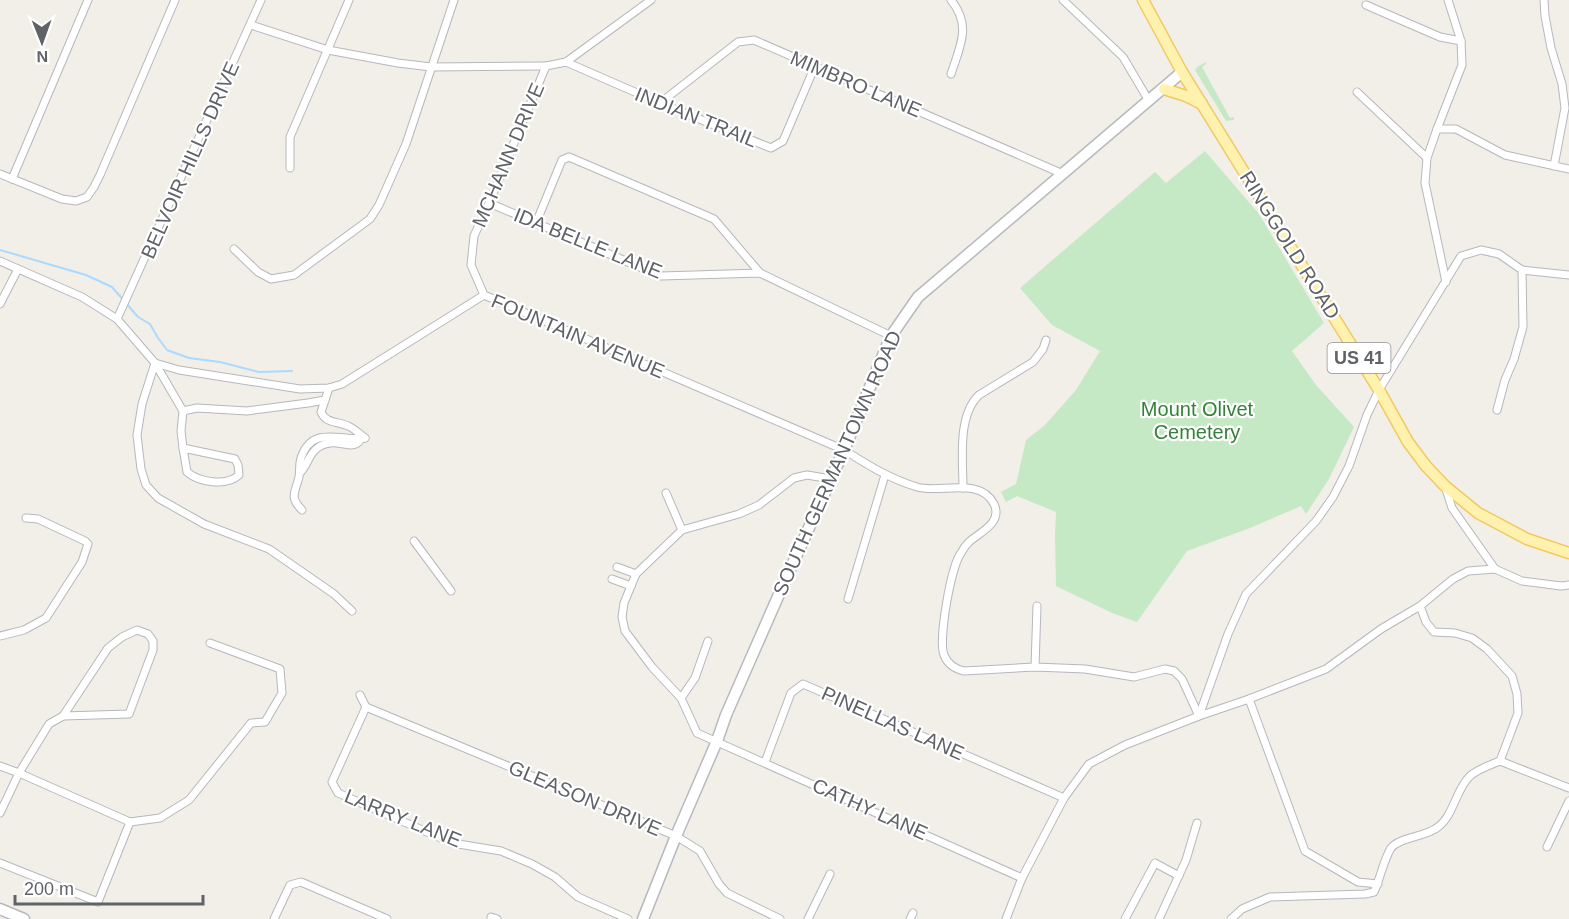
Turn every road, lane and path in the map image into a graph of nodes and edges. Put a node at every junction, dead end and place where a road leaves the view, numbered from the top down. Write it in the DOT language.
graph roads {
  1 [pos="88,0"];
  2 [pos="176,0"];
  3 [pos="261,0"];
  4 [pos="349,0"];
  5 [pos="453,0"];
  6 [pos="651,0"];
  7 [pos="951,0"];
  8 [pos="1063,0"];
  9 [pos="1143,0"];
  10 [pos="1448,0"];
  11 [pos="1544,0"];
  12 [pos="1366,4"];
  13 [pos="251,25"];
  14 [pos="1461,41"];
  15 [pos="328,50"];
  16 [pos="566,62"];
  17 [pos="431,66"];
  18 [pos="546,66"];
  19 [pos="815,66"];
  20 [pos="1182,72"];
  21 [pos="951,74"];
  22 [pos="1164,89"];
  23 [pos="1357,92"];
  24 [pos="1149,101"];
  25 [pos="660,103"];
  26 [pos="1203,105"];
  27 [pos="1437,129"];
  28 [pos="1427,158"];
  29 [pos="1554,166"];
  30 [pos="290,168"];
  31 [pos="1569,169"];
  32 [pos="0,174"];
  33 [pos="1063,174"];
  34 [pos="12,179"];
  35 [pos="489,203"];
  36 [pos="536,223"];
  37 [pos="234,249"];
  38 [pos="0,261"];
  39 [pos="18,269"];
  40 [pos="1522,270"];
  41 [pos="760,273"];
  42 [pos="1569,275"];
  43 [pos="1446,282"];
  44 [pos="484,295"];
  45 [pos="0,304"];
  46 [pos="117,319"];
  47 [pos="891,336"];
  48 [pos="1046,340"];
  49 [pos="155,363"];
  50 [pos="329,388"];
  51 [pos="1379,390"];
  52 [pos="325,400"];
  53 [pos="1497,410"];
  54 [pos="183,411"];
  55 [pos="183,448"];
  56 [pos="844,450"];
  57 [pos="885,476"];
  58 [pos="831,479"];
  59 [pos="1445,486"];
  60 [pos="963,488"];
  61 [pos="666,493"];
  62 [pos="302,510"];
  63 [pos="26,518"];
  64 [pos="682,530"];
  65 [pos="414,541"];
  66 [pos="1569,553"];
  67 [pos="617,567"];
  68 [pos="1496,569"];
  69 [pos="636,574"];
  70 [pos="612,579"];
  71 [pos="1569,585"];
  72 [pos="631,586"];
  73 [pos="451,591"];
  74 [pos="848,598"];
  75 [pos="1037,606"];
  76 [pos="1420,606"];
  77 [pos="352,610"];
  78 [pos="0,636"];
  79 [pos="708,641"];
  80 [pos="210,643"];
  81 [pos="1035,667"];
  82 [pos="360,695"];
  83 [pos="681,698"];
  84 [pos="1249,699"];
  85 [pos="366,708"];
  86 [pos="63,716"];
  87 [pos="1199,716"];
  88 [pos="717,741"];
  89 [pos="1500,761"];
  90 [pos="765,762"];
  91 [pos="0,766"];
  92 [pos="19,773"];
  93 [pos="1569,788"];
  94 [pos="1064,798"];
  95 [pos="1569,801"];
  96 [pos="0,813"];
  97 [pos="130,822"];
  98 [pos="1197,823"];
  99 [pos="676,836"];
  100 [pos="1547,846"];
  101 [pos="0,863"];
  102 [pos="830,874"];
  103 [pos="1179,876"];
  104 [pos="1022,878"];
  105 [pos="1377,884"];
  106 [pos="0,909"];
  107 [pos="619,917"];
  108 [pos="770,917"];
  109 [pos="24,919"];
  110 [pos="274,919"];
  111 [pos="387,919"];
  112 [pos="628,919"];
  113 [pos="643,919"];
  114 [pos="780,919"];
  115 [pos="808,919"];
  116 [pos="1006,919"];
  117 [pos="1125,919"];
  118 [pos="1159,919"];
  119 [pos="1230,919"];
  1 -- 34 [label="street"];
  2 -- 34 [label="street"];
  3 -- 13 [label="street, BELVOIR HILLS DRIVE"];
  4 -- 15 [label="street"];
  5 -- 17 [label="street"];
  6 -- 16 [label="street, MCHANN DRIVE"];
  7 -- 21 [label="street"];
  8 -- 24 [label="street"];
  9 -- 20 [label="main road, RINGGOLD ROAD / US 41"];
  10 -- 14 [label="street"];
  11 -- 29 [label="street"];
  12 -- 14 [label="street"];
  13 -- 15 [label="street"];
  13 -- 46 [label="street, BELVOIR HILLS DRIVE"];
  14 -- 27 [label="street"];
  15 -- 17 [label="street"];
  15 -- 30 [label="street"];
  16 -- 18 [label="street, MCHANN DRIVE"];
  16 -- 25 [label="street, INDIAN TRAIL"];
  17 -- 18 [label="street"];
  17 -- 37 [label="street"];
  18 -- 35 [label="street, MCHANN DRIVE"];
  19 -- 25 [label="street, MIMBRO LANE"];
  19 -- 25 [label="street, INDIAN TRAIL"];
  19 -- 33 [label="street, MIMBRO LANE"];
  20 -- 22 [label="main road, SOUTH GERMANTOWN ROAD"];
  20 -- 26 [label="main road, RINGGOLD ROAD / US 41"];
  22 -- 24 [label="main road, SOUTH GERMANTOWN ROAD"];
  22 -- 26 [label="main road"];
  23 -- 28 [label="street"];
  24 -- 33 [label="main road, SOUTH GERMANTOWN ROAD"];
  26 -- 51 [label="main road, RINGGOLD ROAD / US 41"];
  27 -- 28 [label="street"];
  27 -- 29 [label="street"];
  28 -- 43 [label="street"];
  29 -- 31 [label="street"];
  32 -- 34 [label="street"];
  33 -- 47 [label="main road, SOUTH GERMANTOWN ROAD"];
  35 -- 36 [label="street, IDA BELLE LANE"];
  35 -- 44 [label="street, MCHANN DRIVE"];
  36 -- 41 [label="street, IDA BELLE LANE"];
  36 -- 41 [label="street"];
  38 -- 39 [label="street"];
  39 -- 45 [label="street"];
  39 -- 46 [label="street"];
  40 -- 42 [label="street"];
  40 -- 43 [label="street"];
  40 -- 53 [label="street"];
  41 -- 47 [label="street, IDA BELLE LANE"];
  43 -- 51 [label="street"];
  44 -- 50 [label="street, FOUNTAIN AVENUE"];
  44 -- 56 [label="street, FOUNTAIN AVENUE"];
  46 -- 49 [label="street"];
  47 -- 56 [label="main road, SOUTH GERMANTOWN ROAD"];
  48 -- 60 [label="street"];
  49 -- 50 [label="street, FOUNTAIN AVENUE"];
  49 -- 54 [label="street"];
  49 -- 77 [label="street"];
  50 -- 52 [label="street"];
  51 -- 59 [label="main road, RINGGOLD ROAD / US 41"];
  51 -- 87 [label="street"];
  52 -- 54 [label="street"];
  52 -- 62 [label="street"];
  54 -- 55 [label="street"];
  55 -- 55 [label="street"];
  56 -- 57 [label="street, FOUNTAIN AVENUE"];
  56 -- 58 [label="main road, SOUTH GERMANTOWN ROAD"];
  57 -- 60 [label="street, FOUNTAIN AVENUE"];
  57 -- 74 [label="street"];
  58 -- 64 [label="street"];
  58 -- 88 [label="main road, SOUTH GERMANTOWN ROAD"];
  59 -- 66 [label="main road, RINGGOLD ROAD / US 41"];
  59 -- 68 [label="street"];
  60 -- 81 [label="street"];
  61 -- 64 [label="street"];
  63 -- 78 [label="street"];
  64 -- 69 [label="street"];
  65 -- 73 [label="street"];
  67 -- 69 [label="street"];
  68 -- 71 [label="street"];
  68 -- 76 [label="street"];
  69 -- 72 [label="street, CATHY LANE"];
  70 -- 72 [label="street"];
  72 -- 83 [label="street, CATHY LANE"];
  75 -- 81 [label="street"];
  76 -- 84 [label="street"];
  76 -- 89 [label="street"];
  79 -- 83 [label="street"];
  80 -- 97 [label="street"];
  81 -- 87 [label="street"];
  82 -- 85 [label="street"];
  83 -- 88 [label="street, CATHY LANE"];
  84 -- 87 [label="street"];
  84 -- 105 [label="street"];
  85 -- 99 [label="street, GLEASON DRIVE"];
  85 -- 107 [label="street, LARRY LANE"];
  86 -- 86 [label="street"];
  86 -- 92 [label="street"];
  87 -- 94 [label="street"];
  88 -- 90 [label="street, CATHY LANE"];
  88 -- 99 [label="main road, SOUTH GERMANTOWN ROAD"];
  89 -- 93 [label="street"];
  89 -- 105 [label="street"];
  90 -- 94 [label="street, PINELLAS LANE"];
  90 -- 104 [label="street, CATHY LANE"];
  91 -- 92 [label="street"];
  92 -- 96 [label="street"];
  92 -- 97 [label="street"];
  94 -- 104 [label="street"];
  95 -- 100 [label="street"];
  97 -- 101 [label="street"];
  98 -- 103 [label="street"];
  99 -- 108 [label="street, GLEASON DRIVE"];
  99 -- 113 [label="main road, SOUTH GERMANTOWN ROAD"];
  102 -- 115 [label="street"];
  103 -- 117 [label="street"];
  103 -- 118 [label="street"];
  104 -- 116 [label="street"];
  105 -- 119 [label="street"];
  106 -- 109 [label="main road"];
  107 -- 112 [label="street, LARRY LANE"];
  108 -- 114 [label="street, GLEASON DRIVE"];
  110 -- 111 [label="street"];
}
